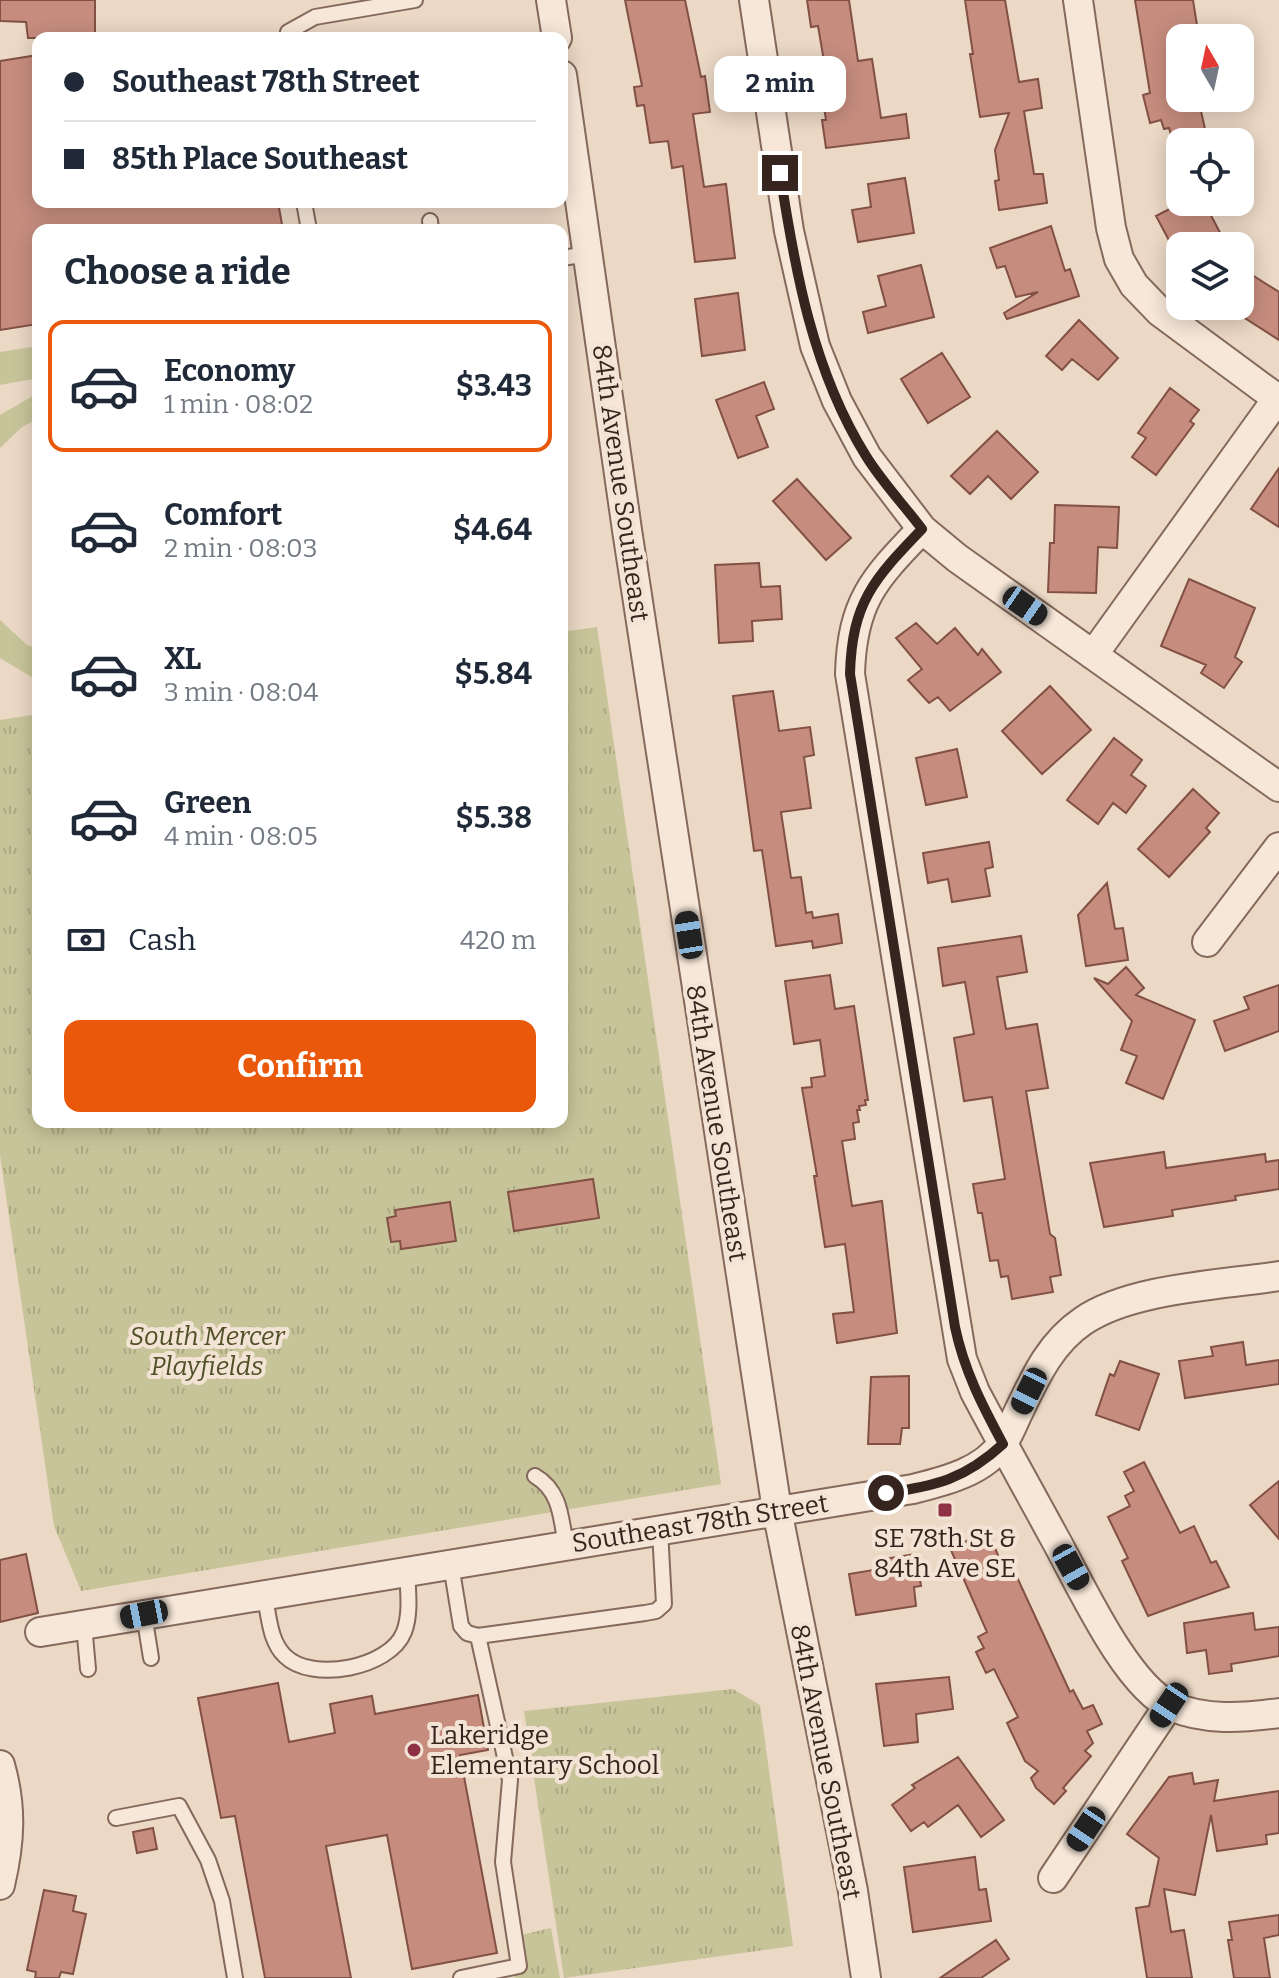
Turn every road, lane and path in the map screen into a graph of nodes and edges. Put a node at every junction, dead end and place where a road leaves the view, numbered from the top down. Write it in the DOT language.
graph roads {
  1 [pos="415,0"];
  2 [pos="551,0"];
  3 [pos="754,0"];
  4 [pos="1078,0"];
  5 [pos="288,32"];
  6 [pos="556,32"];
  7 [pos="568,159"];
  8 [pos="575,256"];
  9 [pos="1278,400"];
  10 [pos="922,529"];
  11 [pos="1093,655"];
  12 [pos="1279,787"];
  13 [pos="1279,847"];
  14 [pos="1207,942"];
  15 [pos="1279,1276"];
  16 [pos="1003,1444"];
  17 [pos="535,1476"];
  18 [pos="777,1510"];
  19 [pos="660,1530"];
  20 [pos="566,1546"];
  21 [pos="451,1565"];
  22 [pos="407,1572"];
  23 [pos="264,1593"];
  24 [pos="144,1614"];
  25 [pos="84,1625"];
  26 [pos="40,1632"];
  27 [pos="478,1636"];
  28 [pos="151,1658"];
  29 [pos="88,1669"];
  30 [pos="1169,1705"];
  31 [pos="1279,1713"];
  32 [pos="0,1765"];
  33 [pos="116,1818"];
  34 [pos="1053,1878"];
  35 [pos="0,1885"];
  36 [pos="235,1978"];
  37 [pos="461,1978"];
  38 [pos="866,1978"];
  1 -- 5 [label="lane"];
  2 -- 6 [label="street"];
  3 -- 10 [label="street"];
  4 -- 9 [label="street"];
  7 -- 8 [label="street, 84th Avenue Southeast"];
  8 -- 18 [label="street, 84th Avenue Southeast"];
  9 -- 11 [label="street"];
  10 -- 11 [label="street"];
  10 -- 16 [label="street"];
  11 -- 12 [label="street"];
  13 -- 14 [label="street"];
  15 -- 16 [label="street, Southeast 78th Street"];
  16 -- 18 [label="street, Southeast 78th Street"];
  16 -- 30 [label="street"];
  17 -- 20 [label="lane"];
  18 -- 19 [label="street, Southeast 78th Street"];
  18 -- 38 [label="street, 84th Avenue Southeast"];
  19 -- 20 [label="street, Southeast 78th Street"];
  19 -- 27 [label="lane"];
  20 -- 21 [label="street, Southeast 78th Street"];
  21 -- 22 [label="street, Southeast 78th Street"];
  21 -- 27 [label="lane"];
  22 -- 23 [label="street, Southeast 78th Street"];
  22 -- 23 [label="lane"];
  23 -- 24 [label="street, Southeast 78th Street"];
  24 -- 25 [label="street, Southeast 78th Street"];
  24 -- 28 [label="lane"];
  25 -- 26 [label="street, Southeast 78th Street"];
  25 -- 29 [label="lane"];
  27 -- 37 [label="lane"];
  30 -- 31 [label="street"];
  30 -- 34 [label="street"];
  32 -- 35 [label="street"];
  33 -- 36 [label="lane"];
}
